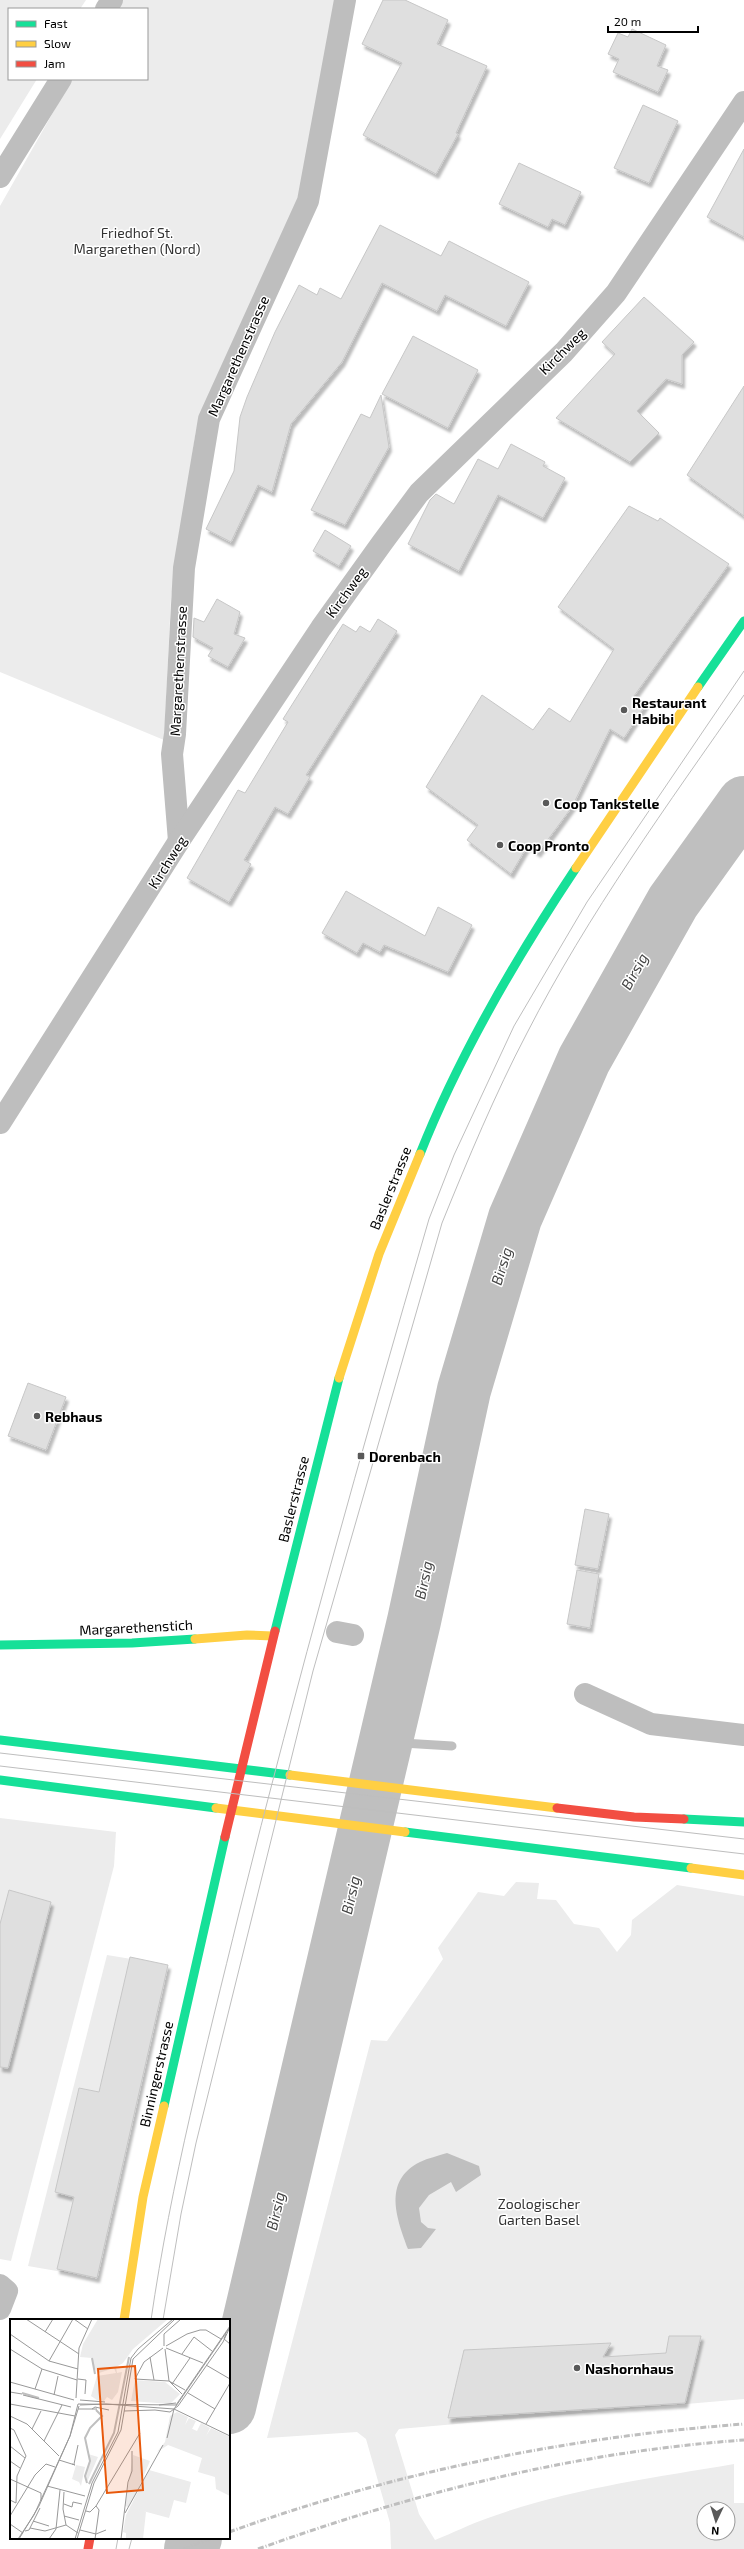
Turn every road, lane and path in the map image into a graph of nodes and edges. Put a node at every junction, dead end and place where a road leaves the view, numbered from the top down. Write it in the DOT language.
graph roads {
  1 [pos="345,0"];
  2 [pos="60,80"];
  3 [pos="744,102"];
  4 [pos="0,177"];
  5 [pos="744,621"];
  6 [pos="179,841"];
  7 [pos="0,1123"];
  8 [pos="273,1636"];
  9 [pos="0,1645"];
  10 [pos="585,1694"];
  11 [pos="744,1735"];
  12 [pos="0,1740"];
  13 [pos="0,1780"];
  14 [pos="744,1822"];
  15 [pos="225,1836"];
  16 [pos="744,1875"];
  17 [pos="124,2319"];
  18 [pos="90,2539"];
  19 [pos="88,2549"];
  1 -- 6 [label="street, Margarethenstrasse"];
  2 -- 4 [label="street"];
  3 -- 6 [label="street, Kirchweg"];
  5 -- 8 [label="main road, Baslerstrasse"];
  6 -- 7 [label="street, Kirchweg"];
  8 -- 9 [label="main road, Margarethenstich"];
  8 -- 15 [label="main road, Baslerstrasse"];
  10 -- 11 [label="street"];
  12 -- 14 [label="main road"];
  13 -- 16 [label="main road"];
  15 -- 17 [label="main road, Binningerstrasse"];
  18 -- 19 [label="main road"];
}
